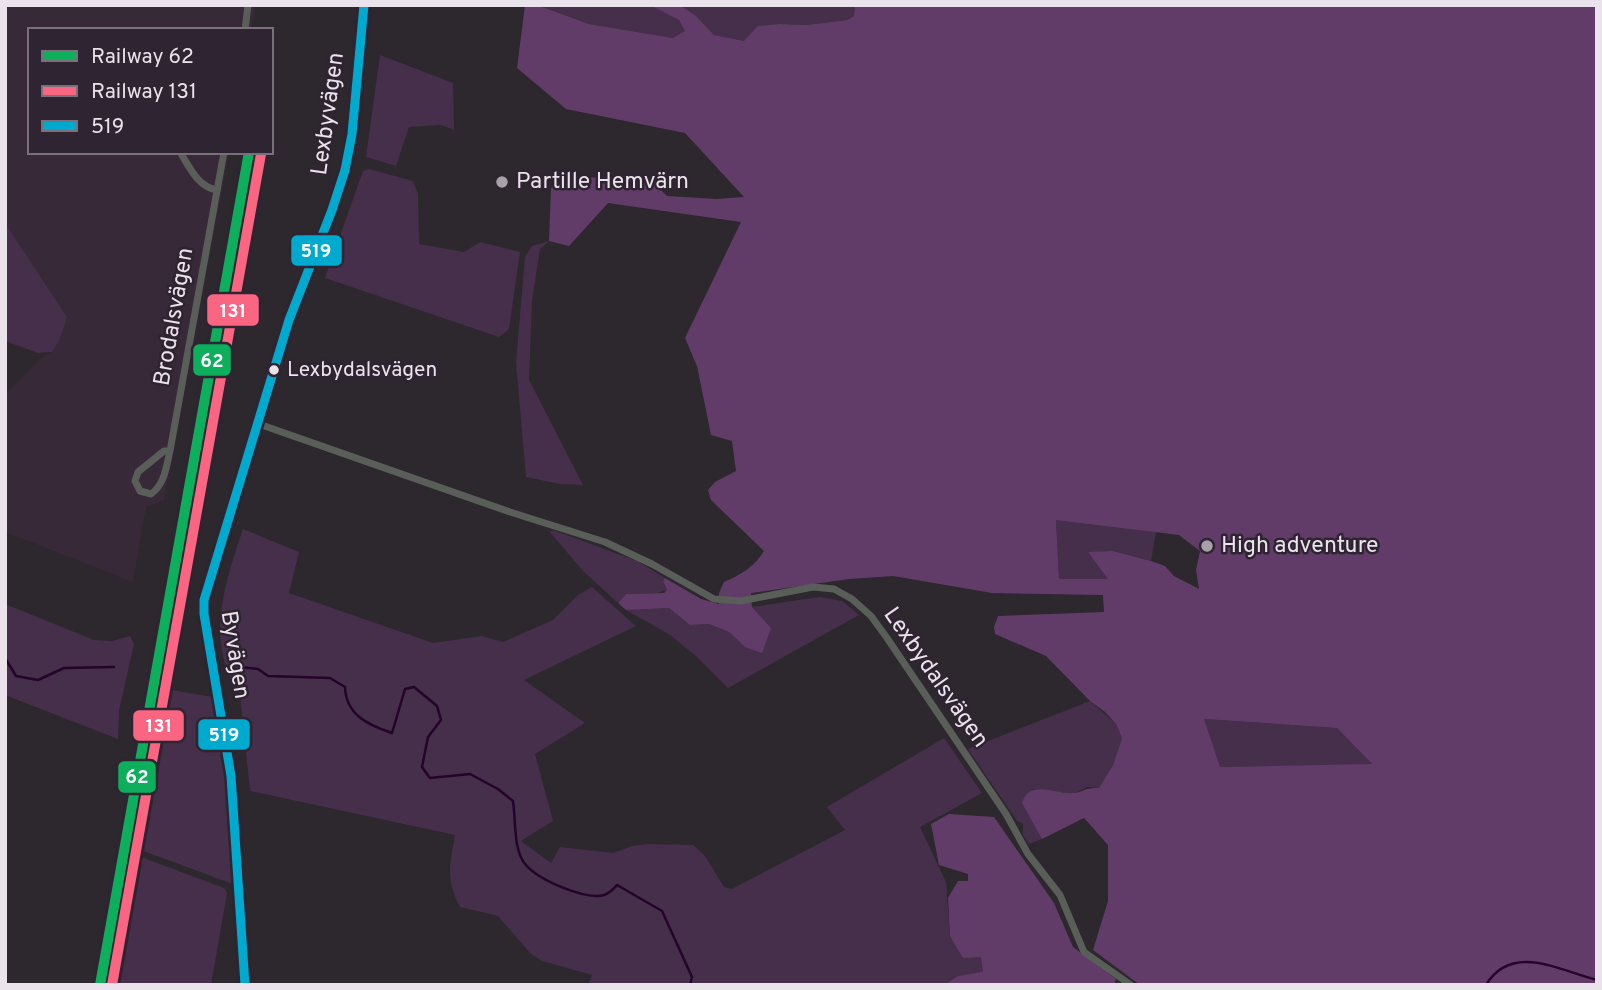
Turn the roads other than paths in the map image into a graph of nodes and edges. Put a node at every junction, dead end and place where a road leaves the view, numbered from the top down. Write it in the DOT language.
graph roads {
  1 [pos="248,5"];
  2 [pos="364,5"];
  3 [pos="245,28"];
  4 [pos="181,154"];
  5 [pos="224,154"];
  6 [pos="217,190"];
  7 [pos="256,424"];
  8 [pos="170,451"];
  9 [pos="245,985"];
  10 [pos="1131,985"];
  1 -- 3 [label="street"];
  2 -- 7 [label="street, Lexbyvägen"];
  4 -- 6 [label="street"];
  5 -- 6 [label="street, Brodalsvägen"];
  6 -- 8 [label="street, Brodalsvägen"];
  7 -- 9 [label="street, Byvägen"];
  7 -- 10 [label="street, Lexbydalsvägen"];
  8 -- 8 [label="street, Brodalsvägen"];
}
